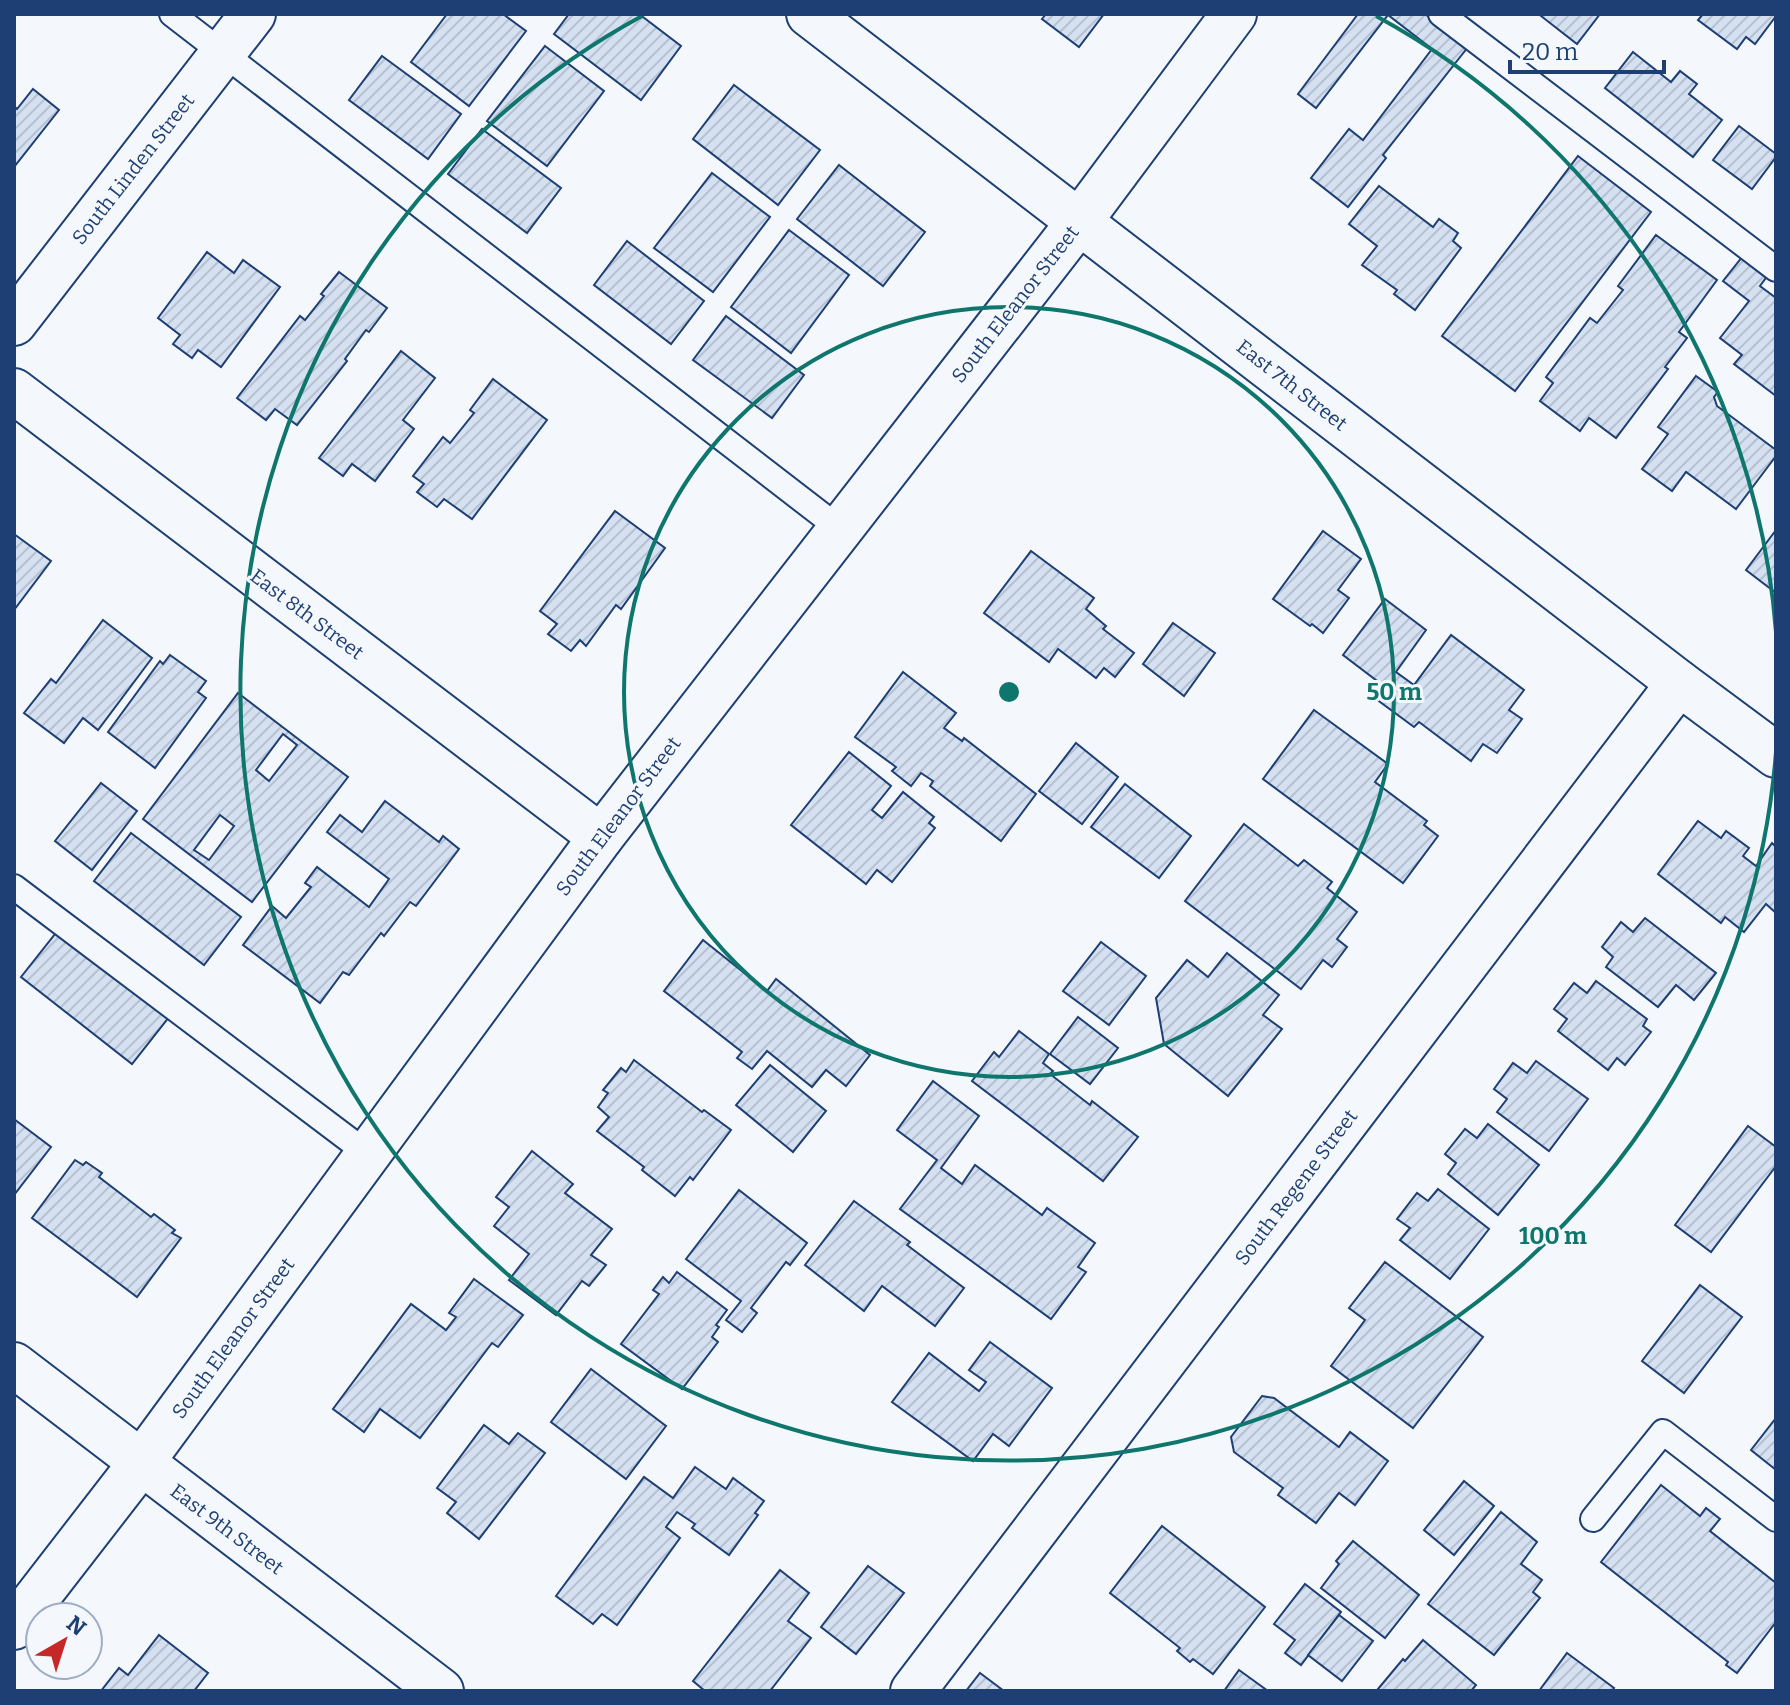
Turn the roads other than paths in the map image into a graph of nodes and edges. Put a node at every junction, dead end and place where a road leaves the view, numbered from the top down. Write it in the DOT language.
graph roads {
  1 [pos="172,14"];
  2 [pos="253,14"];
  3 [pos="809,14"];
  4 [pos="1234,14"];
  5 [pos="1441,14"];
  6 [pos="223,53"];
  7 [pos="1079,222"];
  8 [pos="1776,269"];
  9 [pos="14,323"];
  10 [pos="14,391"];
  11 [pos="840,529"];
  12 [pos="1679,683"];
  13 [pos="1776,755"];
  14 [pos="601,837"];
  15 [pos="14,887"];
  16 [pos="368,1154"];
  17 [pos="14,1365"];
  18 [pos="141,1463"];
  19 [pos="1593,1519"];
  20 [pos="1776,1519"];
  21 [pos="14,1627"];
  22 [pos="441,1691"];
  23 [pos="913,1691"];
  1 -- 6 [label="lane"];
  2 -- 6 [label="street, South Linden Street"];
  3 -- 7 [label="street, East 7th Street"];
  4 -- 7 [label="street, South Eleanor Street"];
  5 -- 8 [label="lane"];
  6 -- 9 [label="street, South Linden Street"];
  6 -- 11 [label="lane"];
  7 -- 11 [label="street, South Eleanor Street"];
  7 -- 12 [label="street, East 7th Street"];
  10 -- 14 [label="street, East 8th Street"];
  11 -- 14 [label="street, South Eleanor Street"];
  12 -- 13 [label="street, East 7th Street"];
  12 -- 23 [label="street, South Regene Street"];
  14 -- 16 [label="street, South Eleanor Street"];
  15 -- 16 [label="lane"];
  16 -- 18 [label="street, South Eleanor Street"];
  17 -- 18 [label="street, East 9th Street"];
  18 -- 21 [label="street, South Eleanor Street"];
  18 -- 22 [label="street, East 9th Street"];
  19 -- 20 [label="lane"];
}
